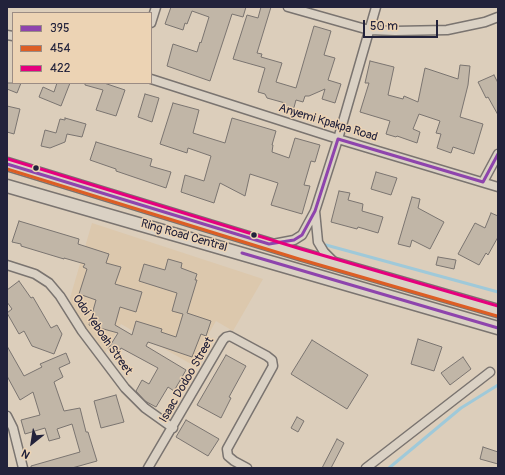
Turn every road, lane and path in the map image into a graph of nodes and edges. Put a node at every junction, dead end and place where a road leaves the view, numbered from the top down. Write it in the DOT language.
graph roads {
  1 [pos="156,7"];
  2 [pos="288,7"];
  3 [pos="376,7"];
  4 [pos="498,17"];
  5 [pos="152,20"];
  6 [pos="369,30"];
  7 [pos="152,79"];
  8 [pos="338,139"];
  9 [pos="498,154"];
  10 [pos="7,164"];
  11 [pos="483,182"];
  12 [pos="7,186"];
  13 [pos="498,187"];
  14 [pos="315,211"];
  15 [pos="269,244"];
  16 [pos="336,264"];
  17 [pos="7,265"];
  18 [pos="498,311"];
  19 [pos="498,328"];
  20 [pos="490,372"];
  21 [pos="7,416"];
  22 [pos="173,428"];
  23 [pos="23,468"];
  24 [pos="148,468"];
  25 [pos="247,468"];
  26 [pos="366,468"];
  1 -- 5 [label="street"];
  2 -- 6 [label="street"];
  3 -- 6 [label="street"];
  4 -- 6 [label="street"];
  6 -- 8 [label="street"];
  7 -- 8 [label="street, Anyemi Kpakpa Road"];
  8 -- 11 [label="street, Anyemi Kpakpa Road"];
  8 -- 14 [label="street"];
  9 -- 11 [label="street"];
  10 -- 15 [label="main road, Ring Road Central"];
  11 -- 13 [label="street, Anyemi Kpakpa Road"];
  12 -- 19 [label="main road, Ring Road Central"];
  14 -- 15 [label="street"];
  14 -- 16 [label="street"];
  15 -- 16 [label="main road, Ring Road Central"];
  16 -- 18 [label="main road, Ring Road Central"];
  17 -- 22 [label="street, Odoi Yeboah Street"];
  20 -- 26 [label="street"];
  21 -- 23 [label="street"];
  22 -- 24 [label="street, Isaac Dodoo Street"];
  22 -- 25 [label="street, Isaac Dodoo Street"];
}
